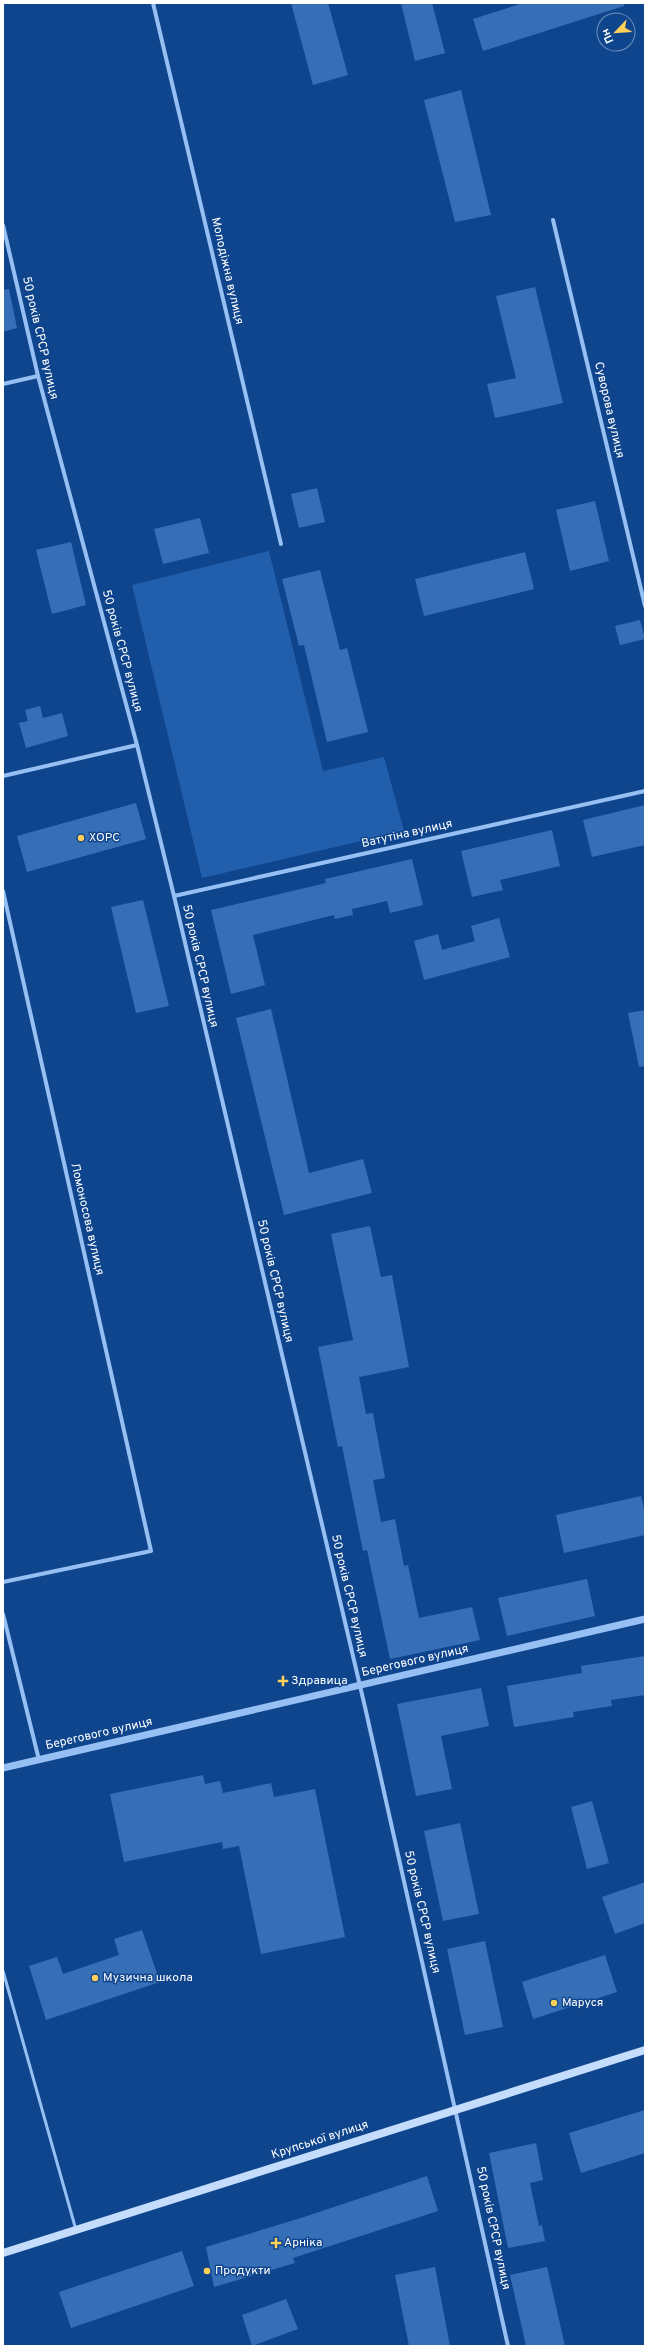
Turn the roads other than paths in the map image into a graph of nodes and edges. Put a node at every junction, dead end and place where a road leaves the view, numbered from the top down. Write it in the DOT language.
graph roads {
  1 [pos="153,3"];
  2 [pos="553,220"];
  3 [pos="3,225"];
  4 [pos="38,376"];
  5 [pos="3,384"];
  6 [pos="281,544"];
  7 [pos="645,606"];
  8 [pos="137,745"];
  9 [pos="3,776"];
  10 [pos="645,791"];
  11 [pos="3,891"];
  12 [pos="174,896"];
  13 [pos="3,1582"];
  14 [pos="3,1614"];
  15 [pos="645,1619"];
  16 [pos="360,1686"];
  17 [pos="39,1760"];
  18 [pos="3,1768"];
  19 [pos="3,1971"];
  20 [pos="645,2050"];
  21 [pos="457,2110"];
  22 [pos="76,2230"];
  23 [pos="3,2253"];
  24 [pos="508,2346"];
  1 -- 6 [label="street, Молодіжна вулиця"];
  2 -- 7 [label="street, Суворова вулиця"];
  3 -- 4 [label="street, 50 років СРСР вулиця"];
  4 -- 5 [label="street"];
  4 -- 8 [label="street, 50 років СРСР вулиця"];
  8 -- 9 [label="street"];
  8 -- 12 [label="street, 50 років СРСР вулиця"];
  10 -- 12 [label="street, Ватутіна вулиця"];
  11 -- 13 [label="street, Ломоносова вулиця"];
  12 -- 16 [label="street, 50 років СРСР вулиця"];
  14 -- 17 [label="street"];
  15 -- 16 [label="street, Берегового вулиця"];
  16 -- 17 [label="street, Берегового вулиця"];
  16 -- 21 [label="street, 50 років СРСР вулиця"];
  17 -- 18 [label="street, Берегового вулиця"];
  19 -- 22 [label="lane"];
  20 -- 21 [label="main road, Крупської вулиця"];
  21 -- 22 [label="main road, Крупської вулиця"];
  21 -- 24 [label="street, 50 років СРСР вулиця"];
  22 -- 23 [label="main road, Крупської вулиця"];
}
